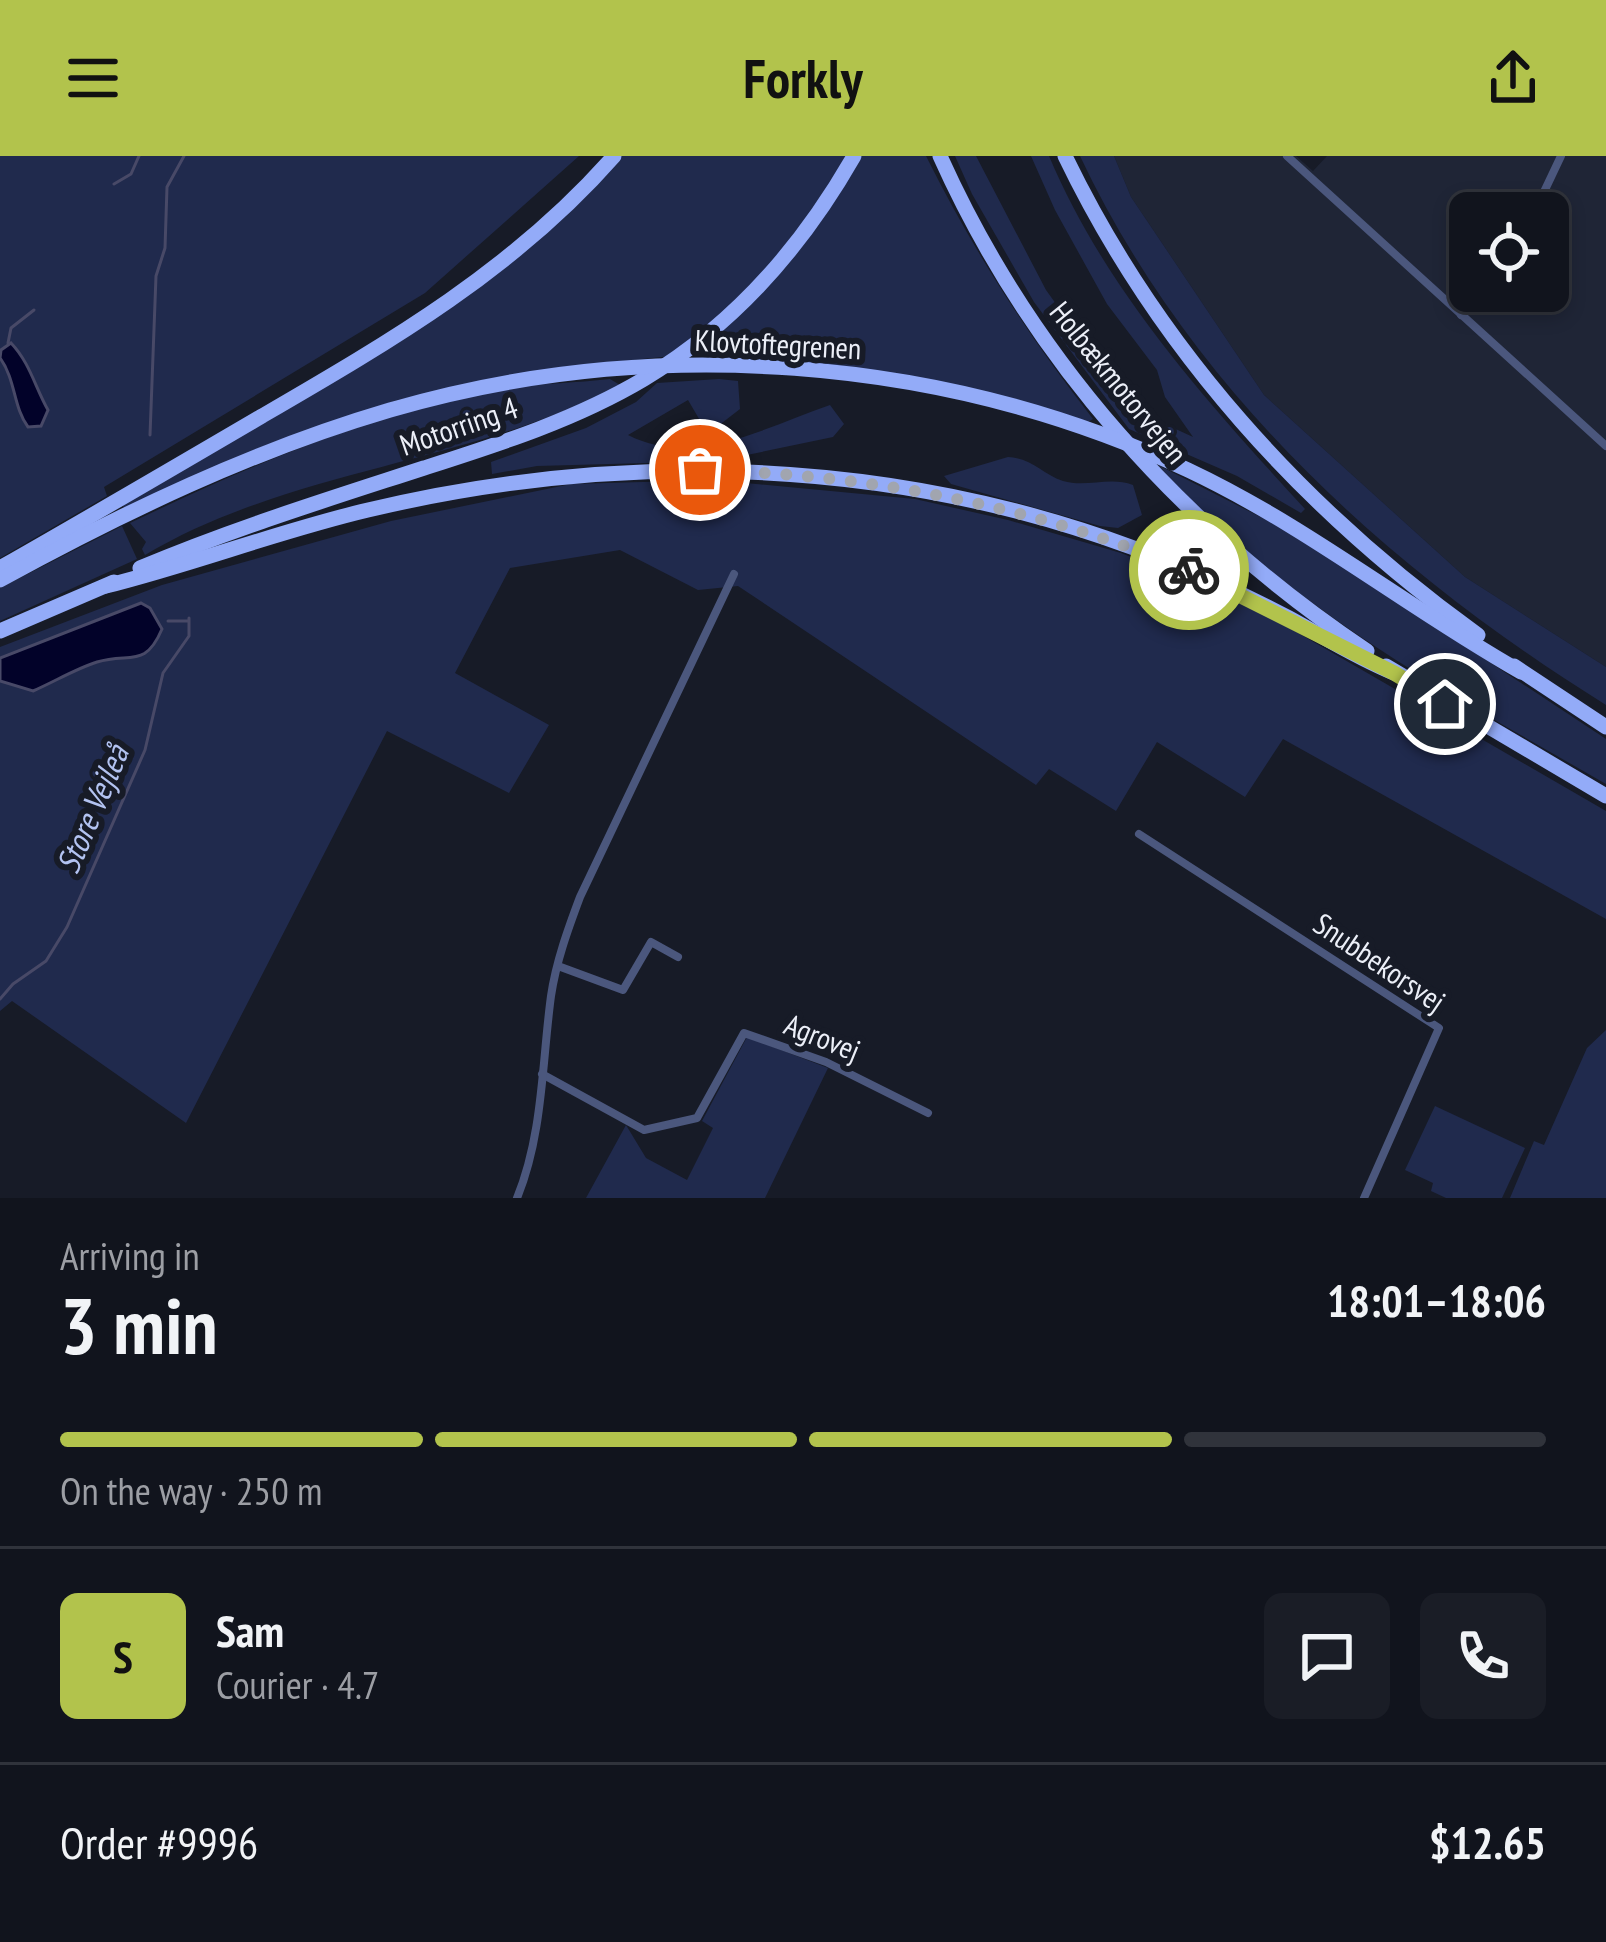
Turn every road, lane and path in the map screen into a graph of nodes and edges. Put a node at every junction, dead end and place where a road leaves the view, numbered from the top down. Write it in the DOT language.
graph roads {
  1 [pos="614,156"];
  2 [pos="854,156"];
  3 [pos="937,156"];
  4 [pos="1065,156"];
  5 [pos="1286,156"];
  6 [pos="1561,156"];
  7 [pos="1544,192"];
  8 [pos="1464,312"];
  9 [pos="1461,315"];
  10 [pos="1606,446"];
  11 [pos="0,568"];
  12 [pos="734,574"];
  13 [pos="0,580"];
  14 [pos="106,586"];
  15 [pos="0,631"];
  16 [pos="1521,672"];
  17 [pos="1394,673"];
  18 [pos="1606,727"];
  19 [pos="1606,796"];
  20 [pos="1139,834"];
  21 [pos="678,957"];
  22 [pos="558,966"];
  23 [pos="542,1074"];
  24 [pos="928,1113"];
  25 [pos="517,1198"];
  26 [pos="1364,1198"];
  1 -- 11 [label="highway"];
  2 -- 14 [label="highway, Motorring 4"];
  3 -- 17 [label="highway, Holbækmotorvejen"];
  4 -- 16 [label="highway"];
  5 -- 9 [label="street"];
  6 -- 7 [label="street"];
  8 -- 9 [label="street"];
  9 -- 10 [label="street"];
  12 -- 22 [label="street"];
  13 -- 16 [label="highway, Klovtoftegrenen"];
  14 -- 15 [label="highway, Motorring 4"];
  14 -- 17 [label="highway"];
  16 -- 18 [label="highway"];
  17 -- 19 [label="highway, Holbækmotorvejen"];
  20 -- 26 [label="street, Snubbekorsvej"];
  21 -- 22 [label="street"];
  22 -- 23 [label="street"];
  23 -- 24 [label="street, Agrovej"];
  23 -- 25 [label="street"];
}
